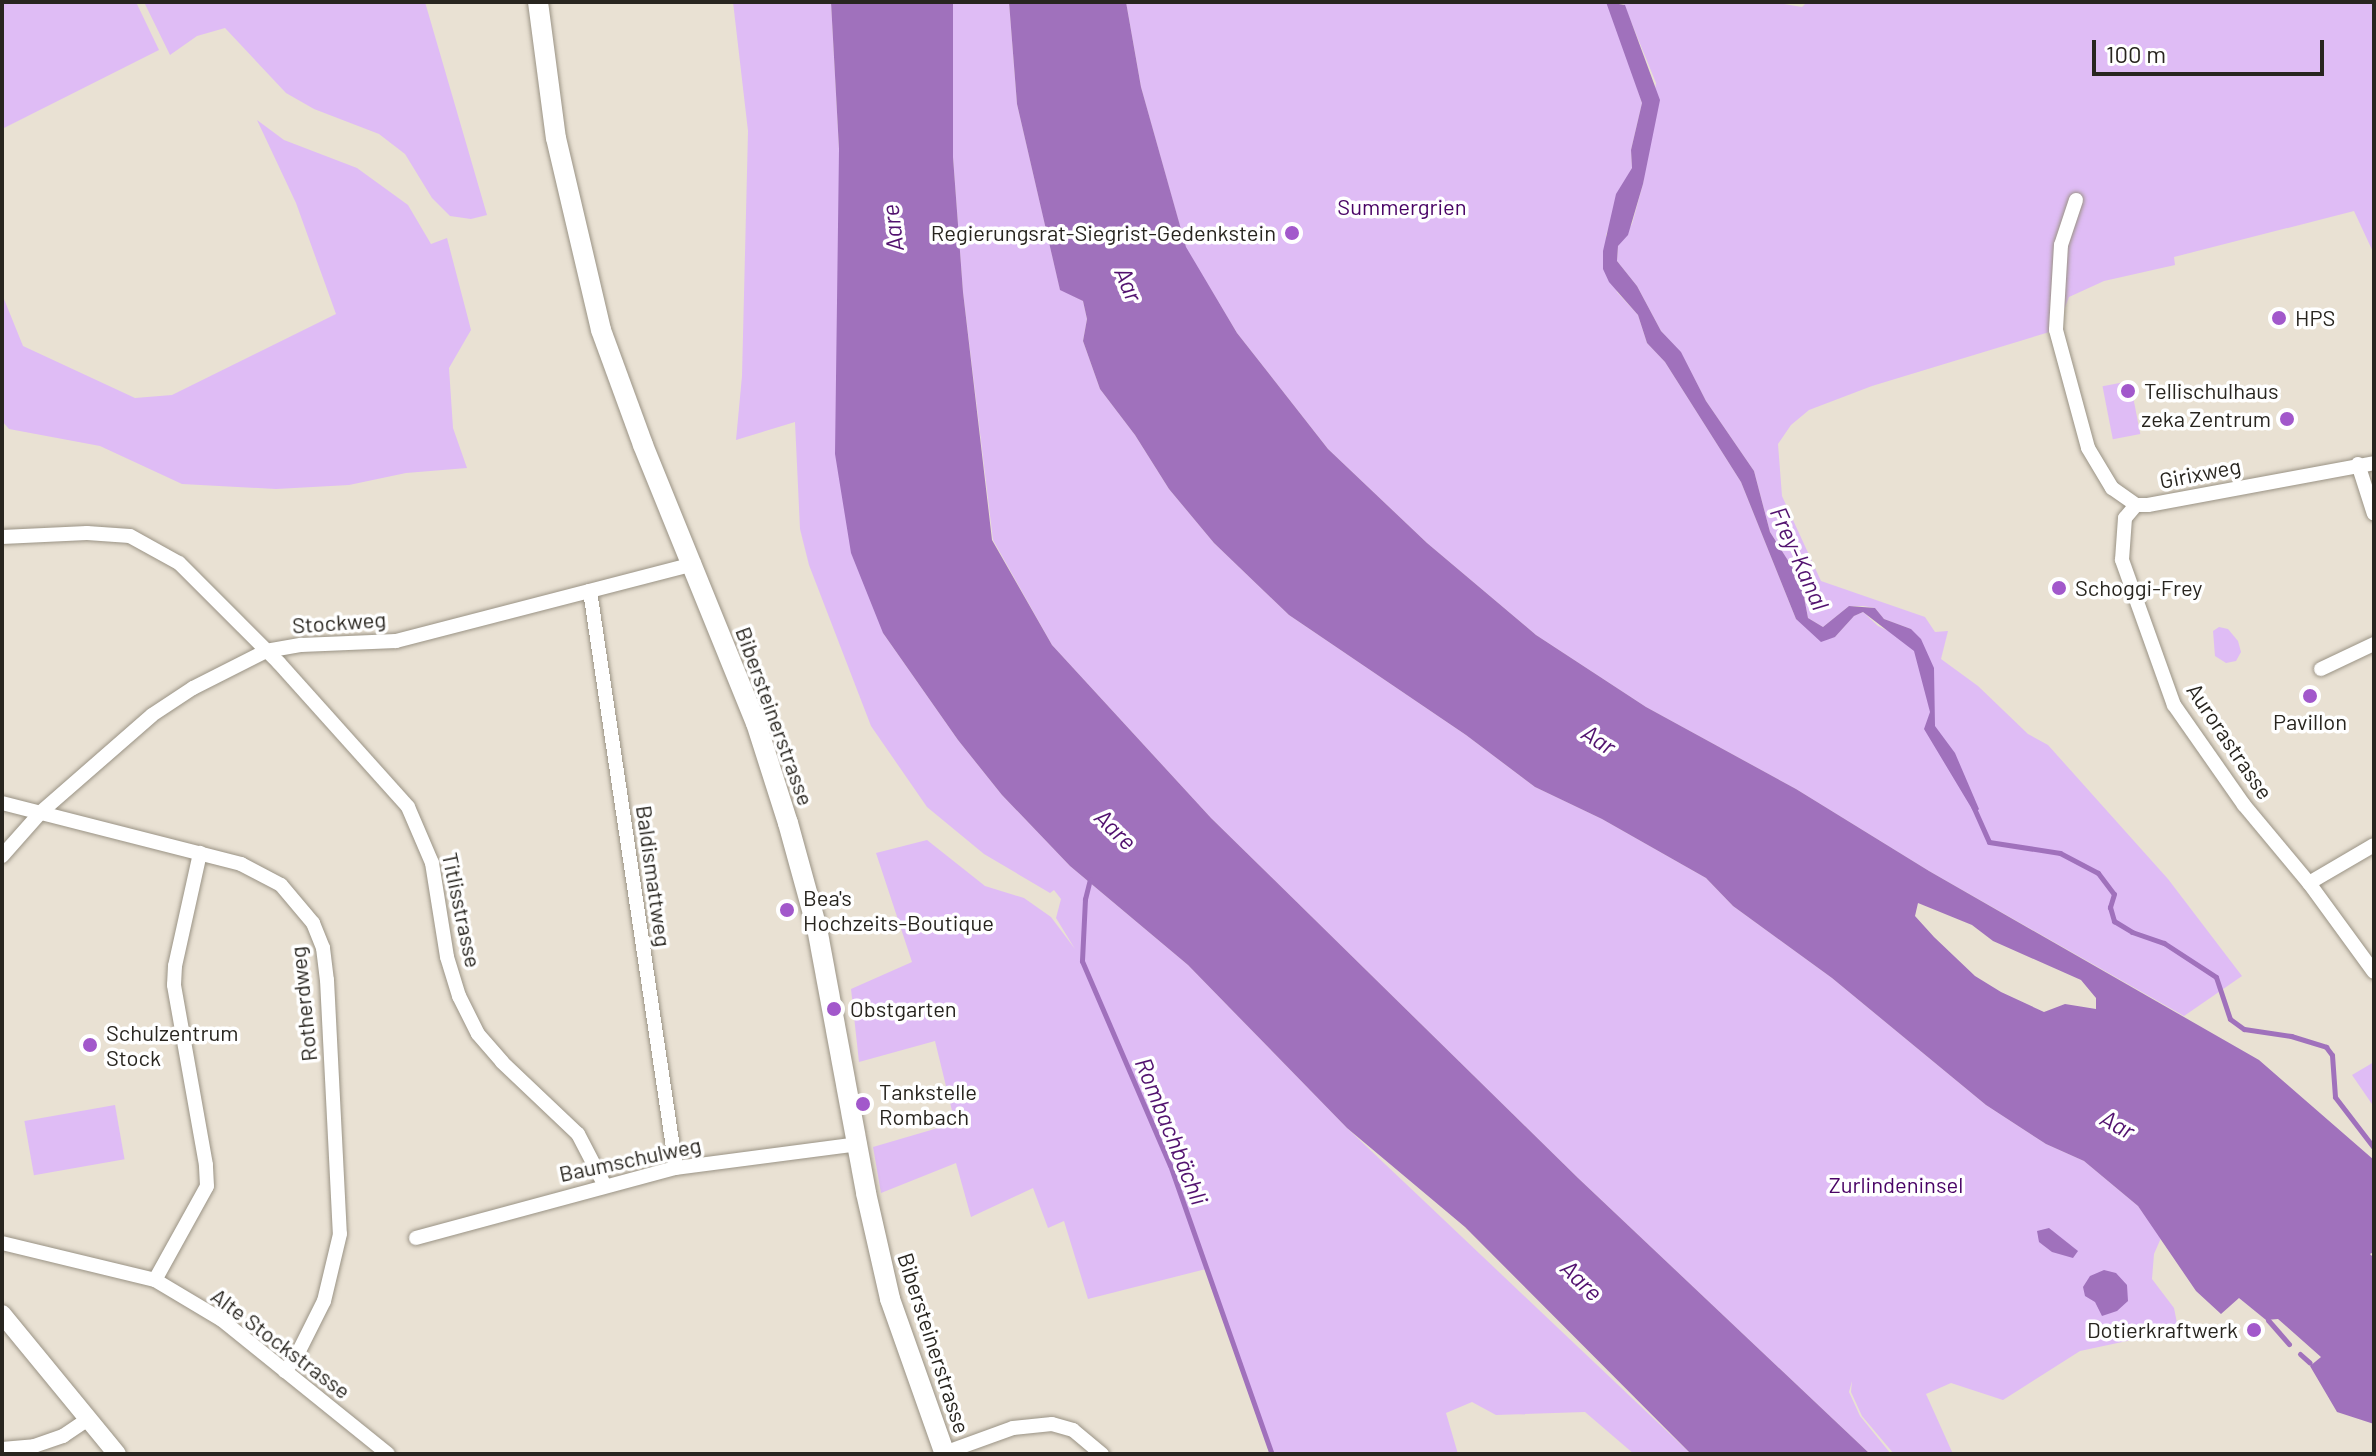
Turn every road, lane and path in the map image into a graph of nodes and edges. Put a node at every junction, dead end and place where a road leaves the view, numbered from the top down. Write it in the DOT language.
graph roads {
  1 [pos="538,2"];
  2 [pos="2076,200"];
  3 [pos="2374,463"];
  4 [pos="2358,464"];
  5 [pos="2136,505"];
  6 [pos="2374,514"];
  7 [pos="2,537"];
  8 [pos="694,564"];
  9 [pos="590,591"];
  10 [pos="2374,644"];
  11 [pos="266,651"];
  12 [pos="2321,669"];
  13 [pos="2,803"];
  14 [pos="41,812"];
  15 [pos="2374,845"];
  16 [pos="200,853"];
  17 [pos="2,856"];
  18 [pos="2309,883"];
  19 [pos="2374,972"];
  20 [pos="859,1144"];
  21 [pos="676,1168"];
  22 [pos="604,1184"];
  23 [pos="416,1238"];
  24 [pos="2,1243"];
  25 [pos="155,1280"];
  26 [pos="2,1314"];
  27 [pos="285,1371"];
  28 [pos="88,1419"];
  29 [pos="2,1449"];
  30 [pos="117,1454"];
  31 [pos="388,1454"];
  32 [pos="945,1454"];
  33 [pos="1102,1454"];
  1 -- 8 [label="main road, Bibersteinerstrasse"];
  2 -- 5 [label="street, Girixweg"];
  3 -- 4 [label="street, Girixweg"];
  4 -- 5 [label="street, Girixweg"];
  4 -- 6 [label="street"];
  5 -- 18 [label="street, Aurorastrasse"];
  7 -- 11 [label="street, Titlisstrasse"];
  8 -- 9 [label="street, Stockweg"];
  8 -- 20 [label="main road, Bibersteinerstrasse"];
  9 -- 11 [label="street, Stockweg"];
  9 -- 21 [label="street, Baldismattweg"];
  10 -- 12 [label="street"];
  11 -- 14 [label="street, Stockweg"];
  11 -- 22 [label="street, Titlisstrasse"];
  13 -- 14 [label="street, Rotherdweg"];
  14 -- 16 [label="street, Rotherdweg"];
  14 -- 17 [label="street, Stockweg"];
  15 -- 18 [label="street"];
  16 -- 25 [label="street"];
  16 -- 27 [label="street, Rotherdweg"];
  18 -- 19 [label="street, Aurorastrasse"];
  20 -- 21 [label="street, Baumschulweg"];
  20 -- 32 [label="main road, Bibersteinerstrasse"];
  21 -- 22 [label="street, Baumschulweg"];
  22 -- 23 [label="street, Baumschulweg"];
  24 -- 25 [label="street, Alte Stockstrasse"];
  25 -- 27 [label="street, Alte Stockstrasse"];
  26 -- 28 [label="street"];
  27 -- 31 [label="street, Alte Stockstrasse"];
  28 -- 29 [label="street"];
  28 -- 30 [label="street"];
  32 -- 33 [label="street"];
}
